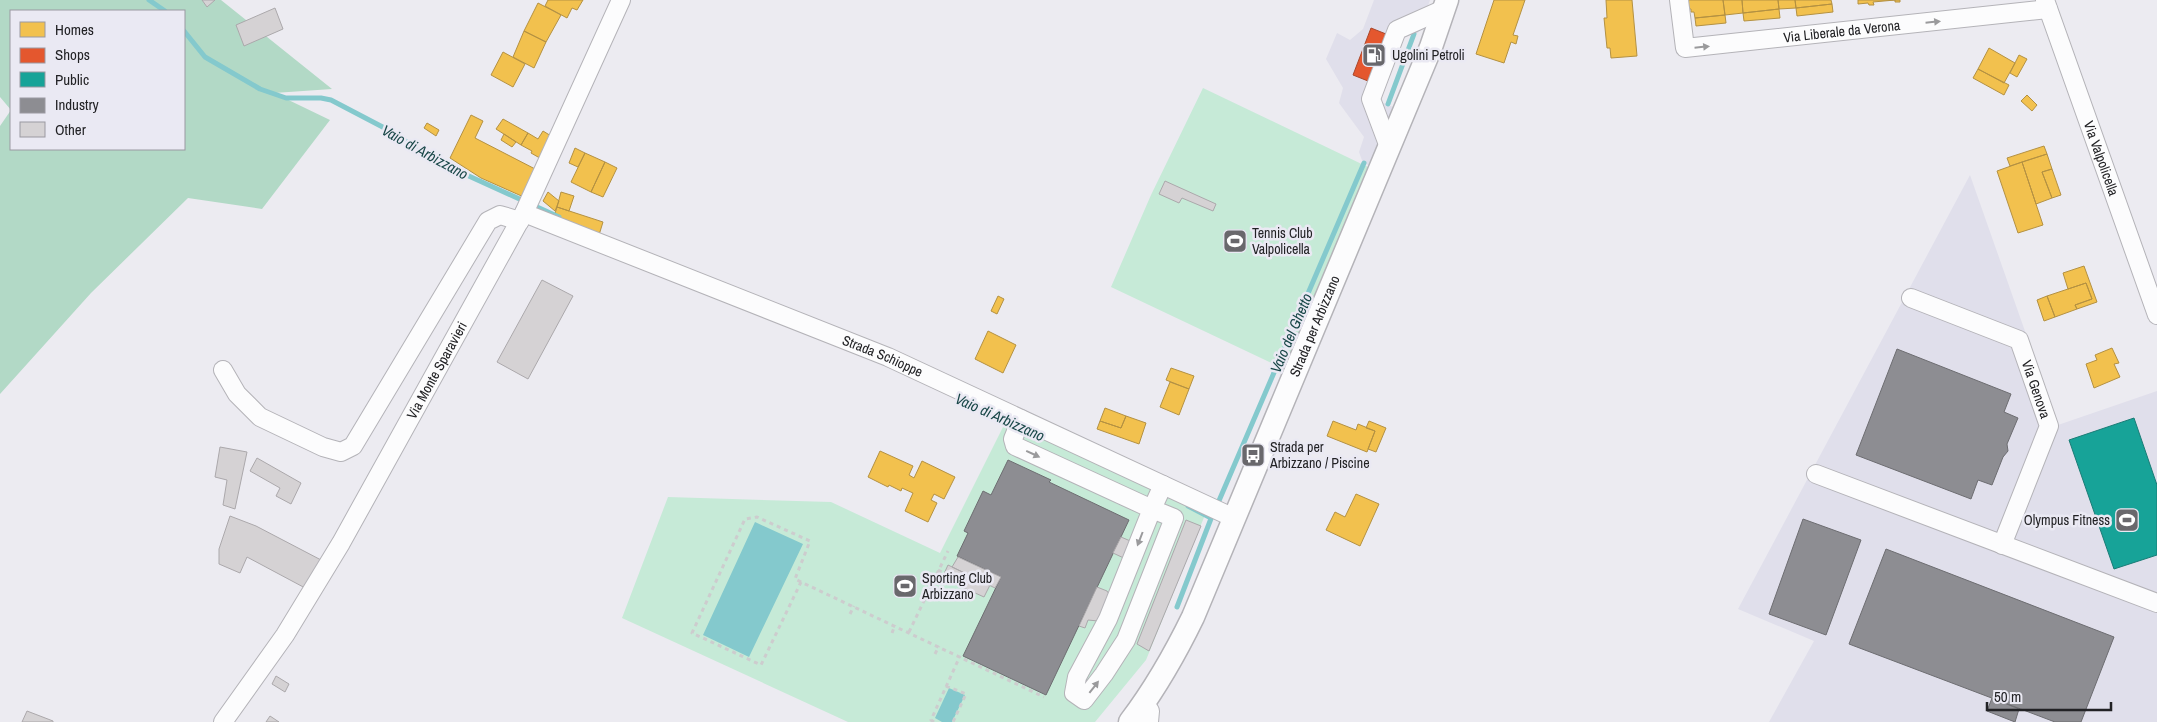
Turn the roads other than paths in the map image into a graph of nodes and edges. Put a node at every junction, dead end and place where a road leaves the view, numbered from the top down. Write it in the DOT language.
graph roads {
  1 [pos="621,0"];
  2 [pos="1679,0"];
  3 [pos="1445,5"];
  4 [pos="2046,5"];
  5 [pos="1389,147"];
  6 [pos="522,217"];
  7 [pos="1911,298"];
  8 [pos="2157,315"];
  9 [pos="223,370"];
  10 [pos="1021,419"];
  11 [pos="1816,474"];
  12 [pos="1158,496"];
  13 [pos="1234,518"];
  14 [pos="2002,545"];
  15 [pos="2157,604"];
  16 [pos="1147,712"];
  17 [pos="222,722"];
  18 [pos="1130,722"];
  1 -- 6 [label="street, Via Monte Sparavieri"];
  2 -- 4 [label="street, Via Liberale da Verona, one-way"];
  3 -- 5 [label="main road, Strada per Arbizzano"];
  3 -- 5 [label="street"];
  4 -- 8 [label="street, Via Valpolicella"];
  5 -- 13 [label="main road, Strada per Arbizzano"];
  6 -- 9 [label="street, Strada Schioppe"];
  6 -- 10 [label="street, Strada Schioppe"];
  6 -- 17 [label="street, Via Monte Sparavieri"];
  7 -- 14 [label="street, Via Genova"];
  10 -- 12 [label="street, Strada Schioppe"];
  10 -- 12 [label="street, one-way"];
  11 -- 14 [label="street"];
  12 -- 12 [label="street, one-way"];
  12 -- 13 [label="street, Strada Schioppe"];
  13 -- 16 [label="main road, Strada per Arbizzano"];
  14 -- 15 [label="street"];
  16 -- 18 [label="main road"];
}
